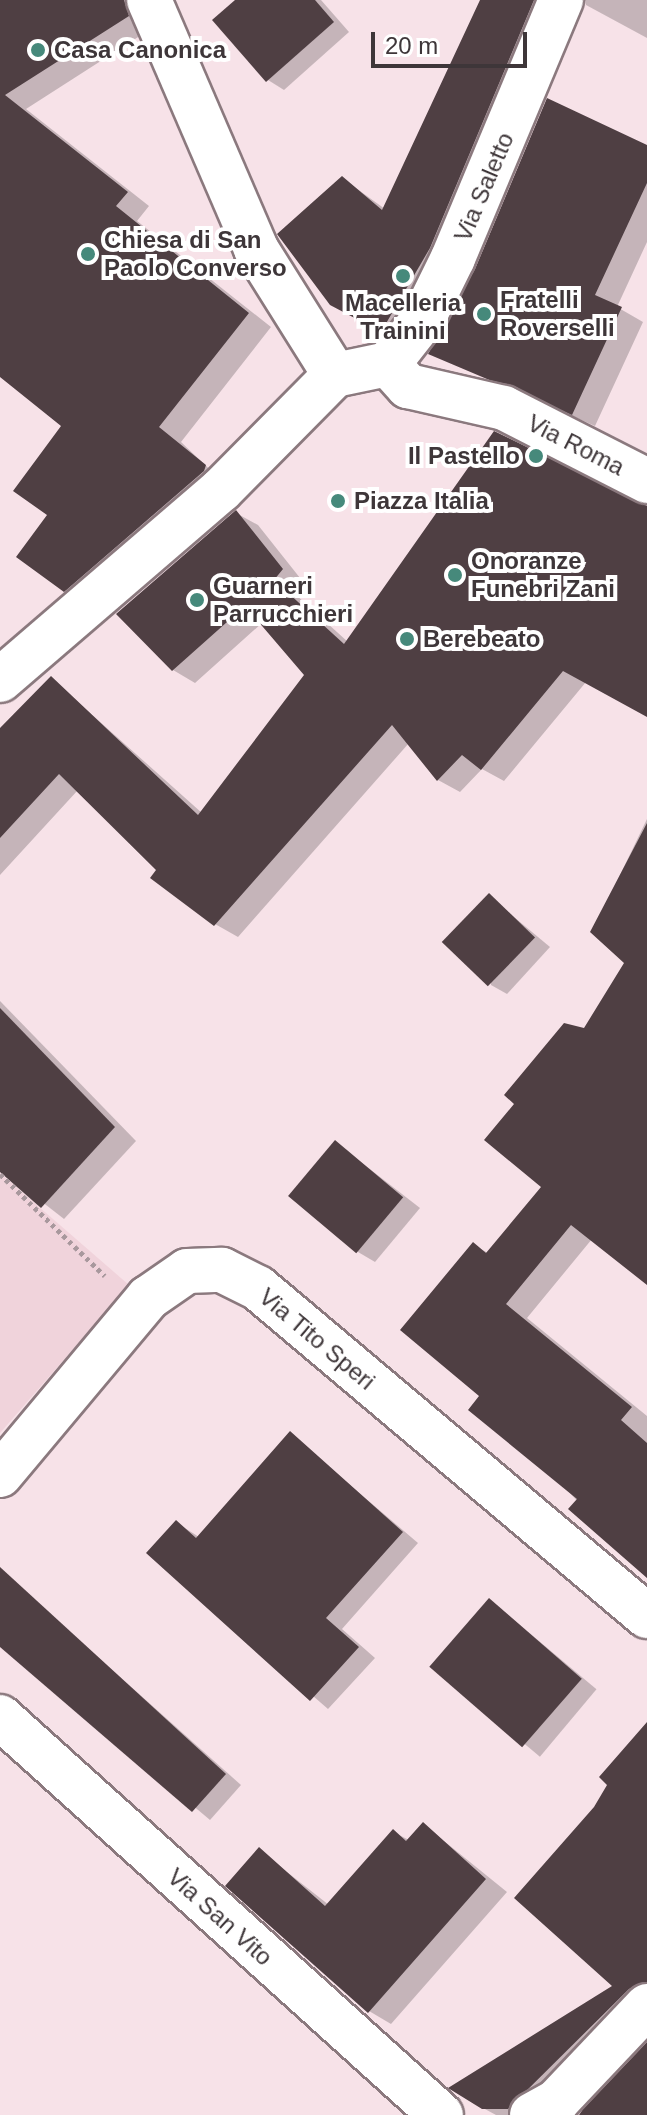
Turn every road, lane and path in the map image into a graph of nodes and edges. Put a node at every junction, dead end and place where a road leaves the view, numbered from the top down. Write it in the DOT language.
graph roads {
  1 [pos="149,0"];
  2 [pos="561,0"];
  3 [pos="388,364"];
  4 [pos="335,375"];
  5 [pos="647,481"];
  6 [pos="0,680"];
  7 [pos="0,1174"];
  8 [pos="128,1322"];
  9 [pos="0,1475"];
  10 [pos="647,1616"];
  11 [pos="0,1717"];
  12 [pos="647,2006"];
  13 [pos="441,2115"];
  14 [pos="532,2115"];
  1 -- 4 [label="street"];
  2 -- 3 [label="street, Via Saletto"];
  3 -- 4 [label="street"];
  3 -- 5 [label="street, Via Roma"];
  4 -- 6 [label="street"];
  7 -- 8 [label="path"];
  8 -- 9 [label="street, Via Tito Speri"];
  8 -- 10 [label="street, Via Tito Speri"];
  11 -- 13 [label="street, Via San Vito"];
  12 -- 14 [label="street"];
}
